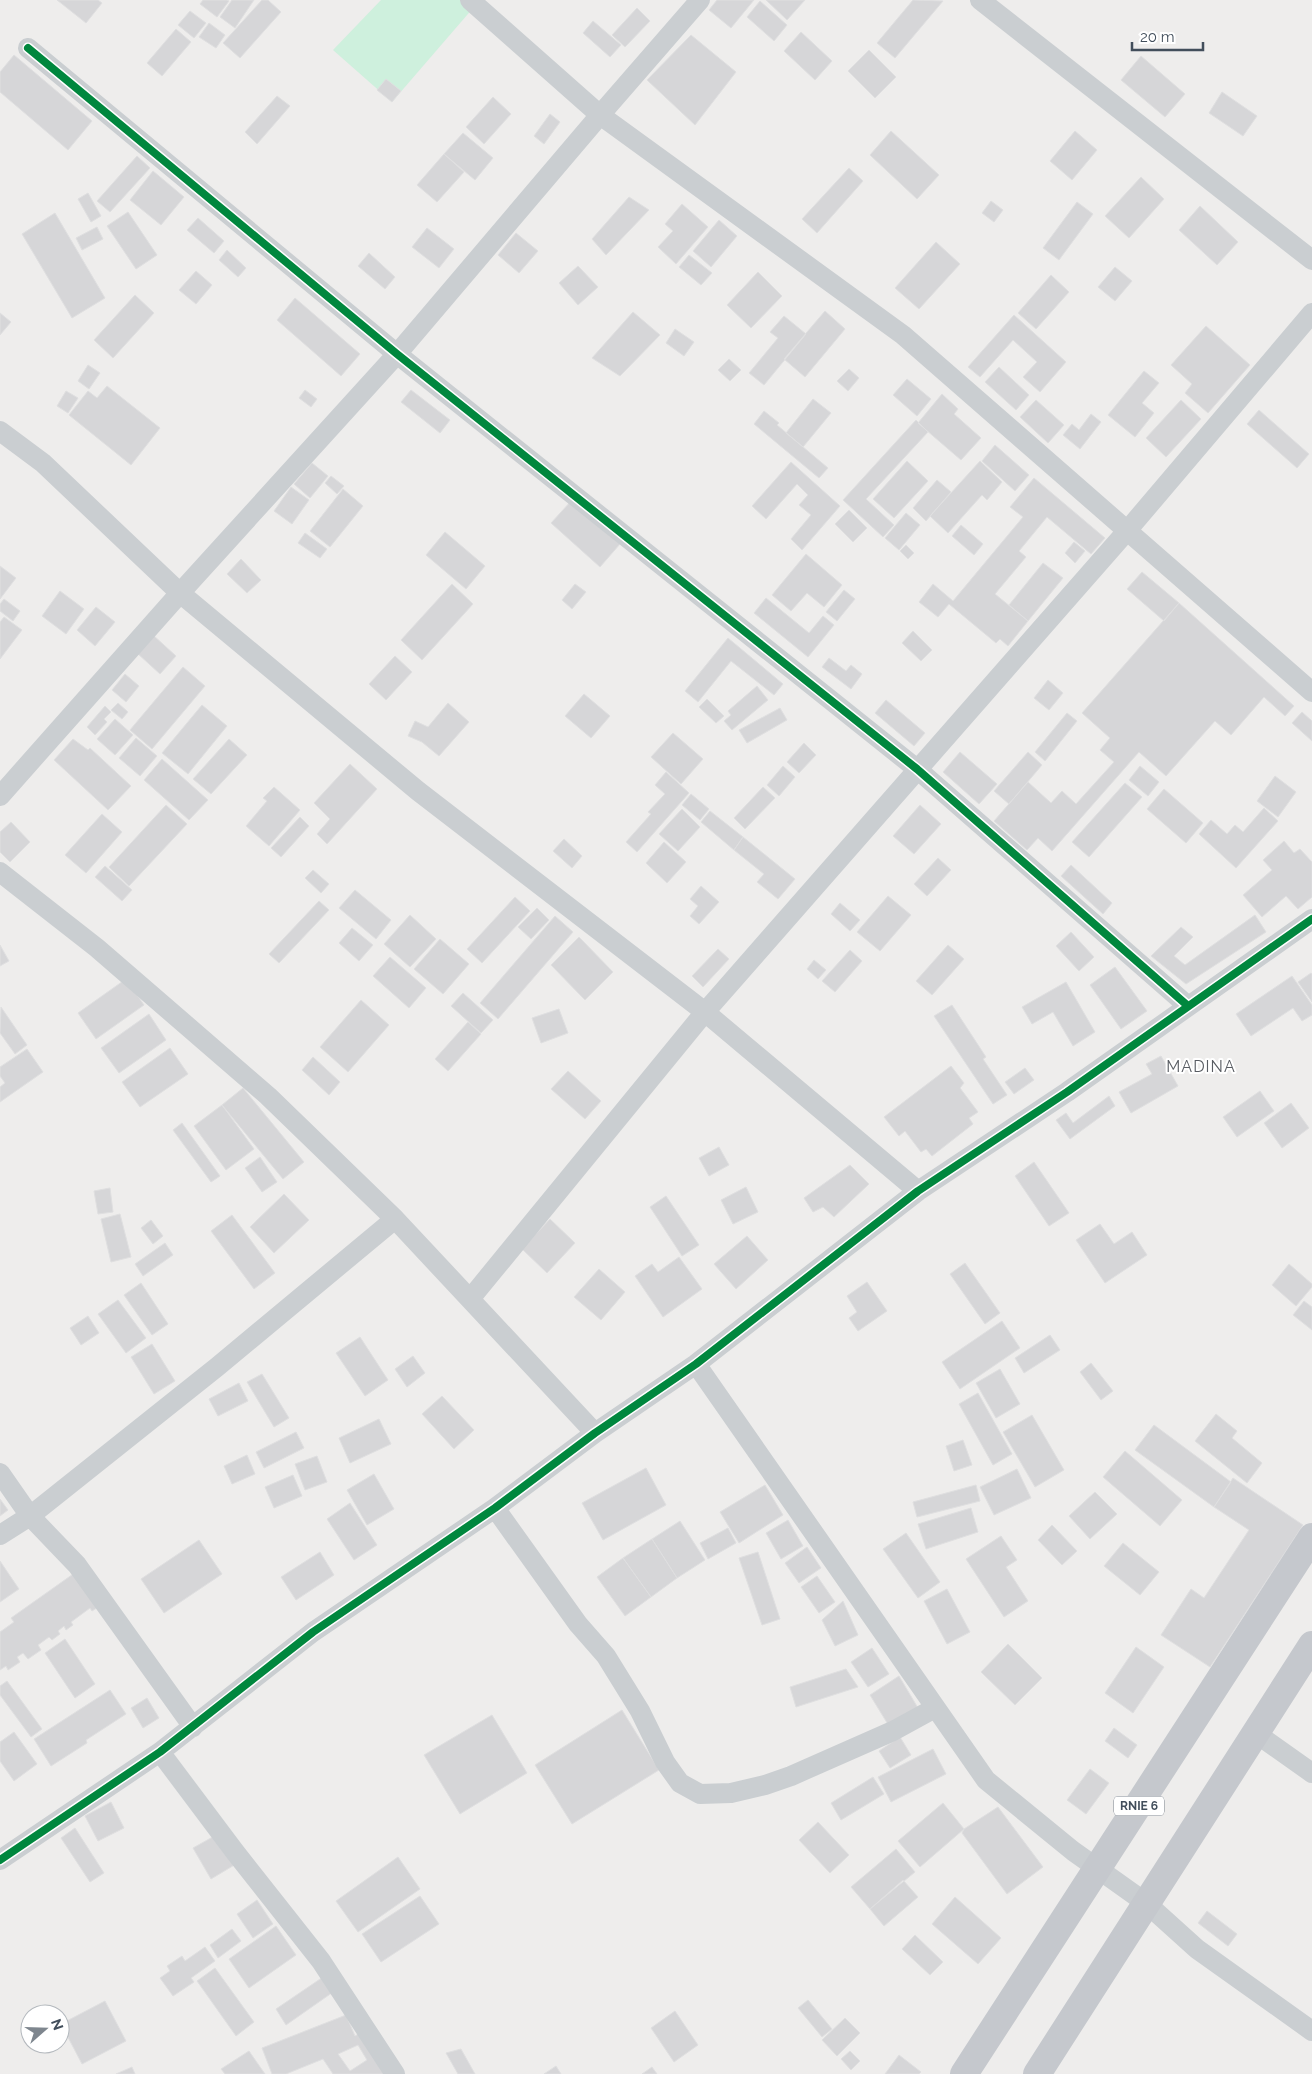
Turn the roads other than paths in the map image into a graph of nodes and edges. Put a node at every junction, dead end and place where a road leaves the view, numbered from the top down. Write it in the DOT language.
graph roads {
  1 [pos="470,0"];
  2 [pos="700,0"];
  3 [pos="980,0"];
  4 [pos="28,48"];
  5 [pos="600,114"];
  6 [pos="1312,260"];
  7 [pos="1312,313"];
  8 [pos="398,354"];
  9 [pos="0,431"];
  10 [pos="1126,532"];
  11 [pos="180,593"];
  12 [pos="1312,692"];
  13 [pos="917,769"];
  14 [pos="0,796"];
  15 [pos="0,872"];
  16 [pos="1312,918"];
  17 [pos="1188,1006"];
  18 [pos="705,1012"];
  19 [pos="918,1191"];
  20 [pos="395,1220"];
  21 [pos="470,1298"];
  22 [pos="696,1364"];
  23 [pos="595,1433"];
  24 [pos="0,1474"];
  25 [pos="495,1508"];
  26 [pos="30,1516"];
  27 [pos="0,1535"];
  28 [pos="1312,1537"];
  29 [pos="1312,1645"];
  30 [pos="935,1708"];
  31 [pos="193,1727"];
  32 [pos="1257,1734"];
  33 [pos="160,1752"];
  34 [pos="1312,1773"];
  35 [pos="0,1860"];
  36 [pos="1098,1868"];
  37 [pos="1146,1903"];
  38 [pos="1312,2031"];
  39 [pos="394,2074"];
  40 [pos="964,2074"];
  41 [pos="1037,2074"];
  1 -- 5 [label="street"];
  2 -- 5 [label="street"];
  3 -- 6 [label="street"];
  4 -- 8 [label="street"];
  5 -- 8 [label="street"];
  5 -- 10 [label="street"];
  7 -- 10 [label="street"];
  8 -- 11 [label="street"];
  8 -- 13 [label="street"];
  9 -- 11 [label="street"];
  10 -- 12 [label="street"];
  10 -- 13 [label="street"];
  11 -- 14 [label="street"];
  11 -- 18 [label="street"];
  13 -- 17 [label="street"];
  13 -- 18 [label="street"];
  15 -- 20 [label="street"];
  16 -- 17 [label="street"];
  17 -- 19 [label="street"];
  18 -- 19 [label="street"];
  18 -- 21 [label="street"];
  19 -- 22 [label="street"];
  20 -- 21 [label="street"];
  20 -- 26 [label="street"];
  21 -- 23 [label="street"];
  22 -- 23 [label="street"];
  22 -- 30 [label="street"];
  23 -- 25 [label="street"];
  24 -- 26 [label="street"];
  25 -- 30 [label="street"];
  25 -- 31 [label="street"];
  26 -- 27 [label="street"];
  26 -- 31 [label="street"];
  28 -- 36 [label="main road, RNIE 6"];
  29 -- 32 [label="main road"];
  30 -- 36 [label="street"];
  31 -- 33 [label="street"];
  32 -- 34 [label="street"];
  32 -- 37 [label="main road"];
  33 -- 35 [label="street"];
  33 -- 39 [label="street"];
  36 -- 37 [label="street"];
  36 -- 40 [label="main road, RNIE 6"];
  37 -- 38 [label="street"];
  37 -- 41 [label="main road"];
}
